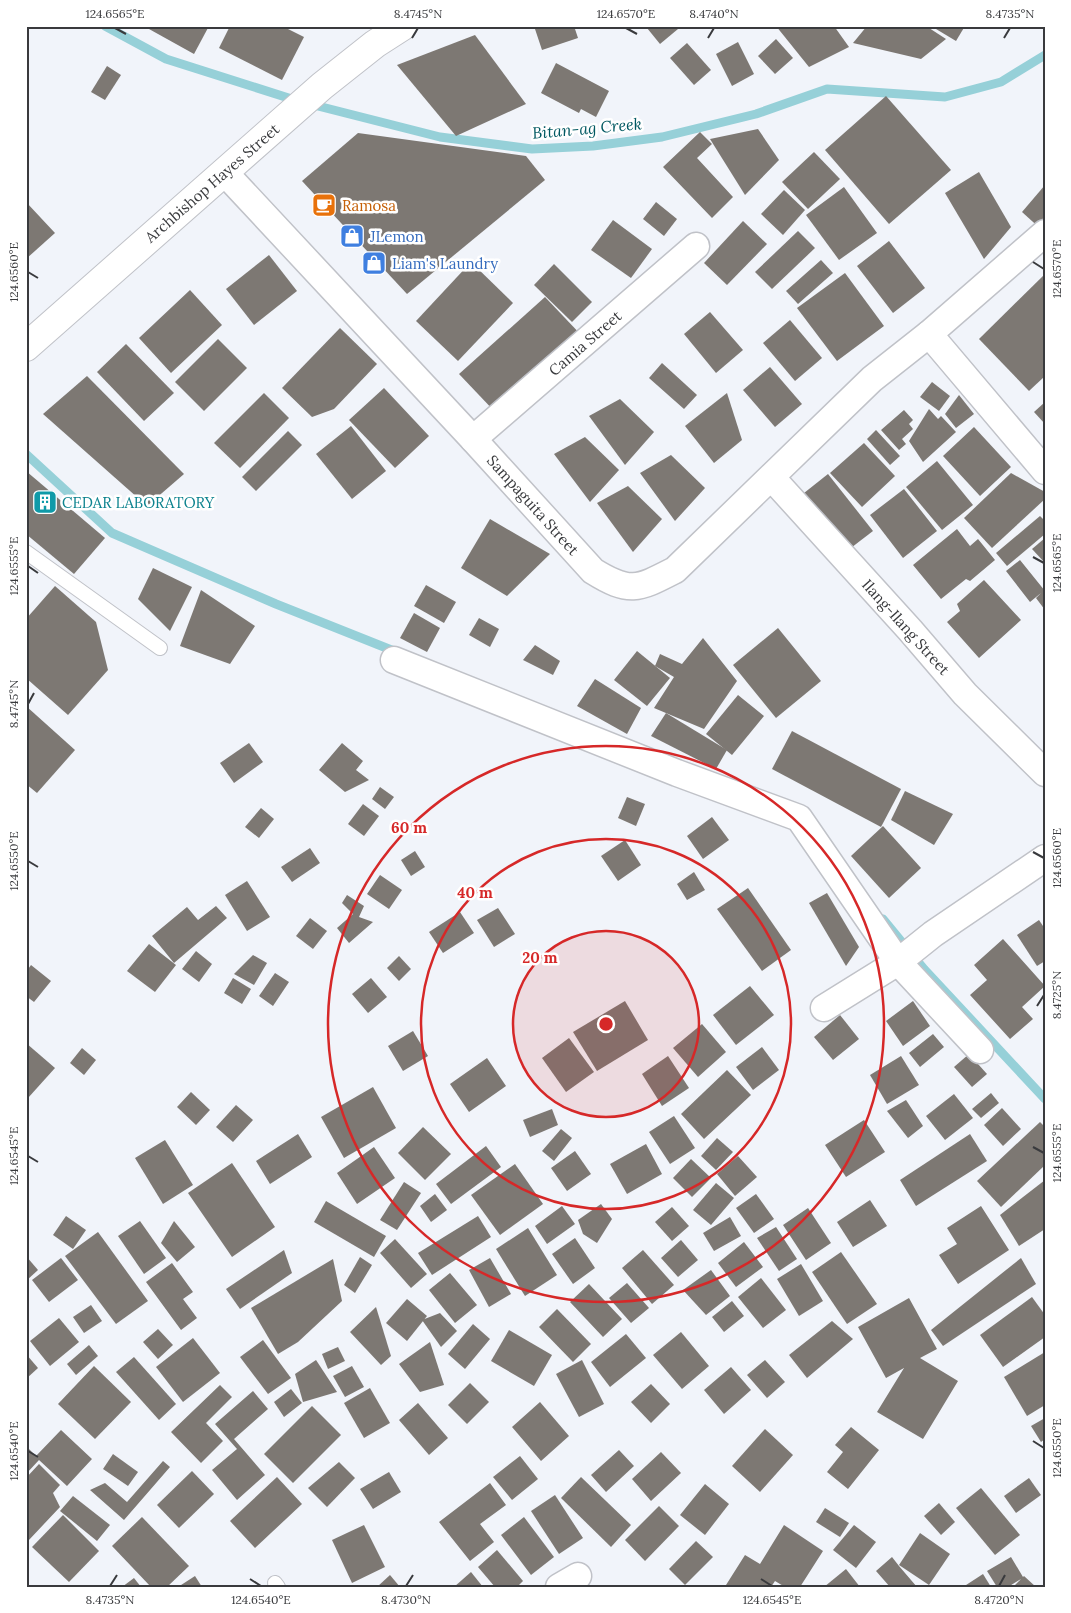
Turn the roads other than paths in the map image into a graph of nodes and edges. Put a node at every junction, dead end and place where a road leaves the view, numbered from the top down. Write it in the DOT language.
graph roads {
  1 [pos="402,26"];
  2 [pos="224,172"];
  3 [pos="1045,234"];
  4 [pos="696,246"];
  5 [pos="929,334"];
  6 [pos="26,347"];
  7 [pos="473,439"];
  8 [pos="1045,471"];
  9 [pos="772,478"];
  10 [pos="26,552"];
  11 [pos="160,648"];
  12 [pos="394,660"];
  13 [pos="1045,773"];
  14 [pos="1045,858"];
  15 [pos="900,960"];
  16 [pos="824,1008"];
  17 [pos="980,1050"];
  1 -- 2 [label="street, Archbishop Hayes Street"];
  2 -- 6 [label="street, Archbishop Hayes Street"];
  2 -- 7 [label="street, Sampaguita Street"];
  3 -- 5 [label="street, Sampaguita Street"];
  4 -- 7 [label="street, Camia Street"];
  5 -- 8 [label="street"];
  5 -- 9 [label="street, Sampaguita Street"];
  7 -- 9 [label="street, Sampaguita Street"];
  9 -- 13 [label="street, Ilang-Ilang Street"];
  10 -- 11 [label="lane"];
  12 -- 15 [label="street"];
  14 -- 15 [label="street"];
  15 -- 16 [label="street"];
  15 -- 17 [label="street"];
}
